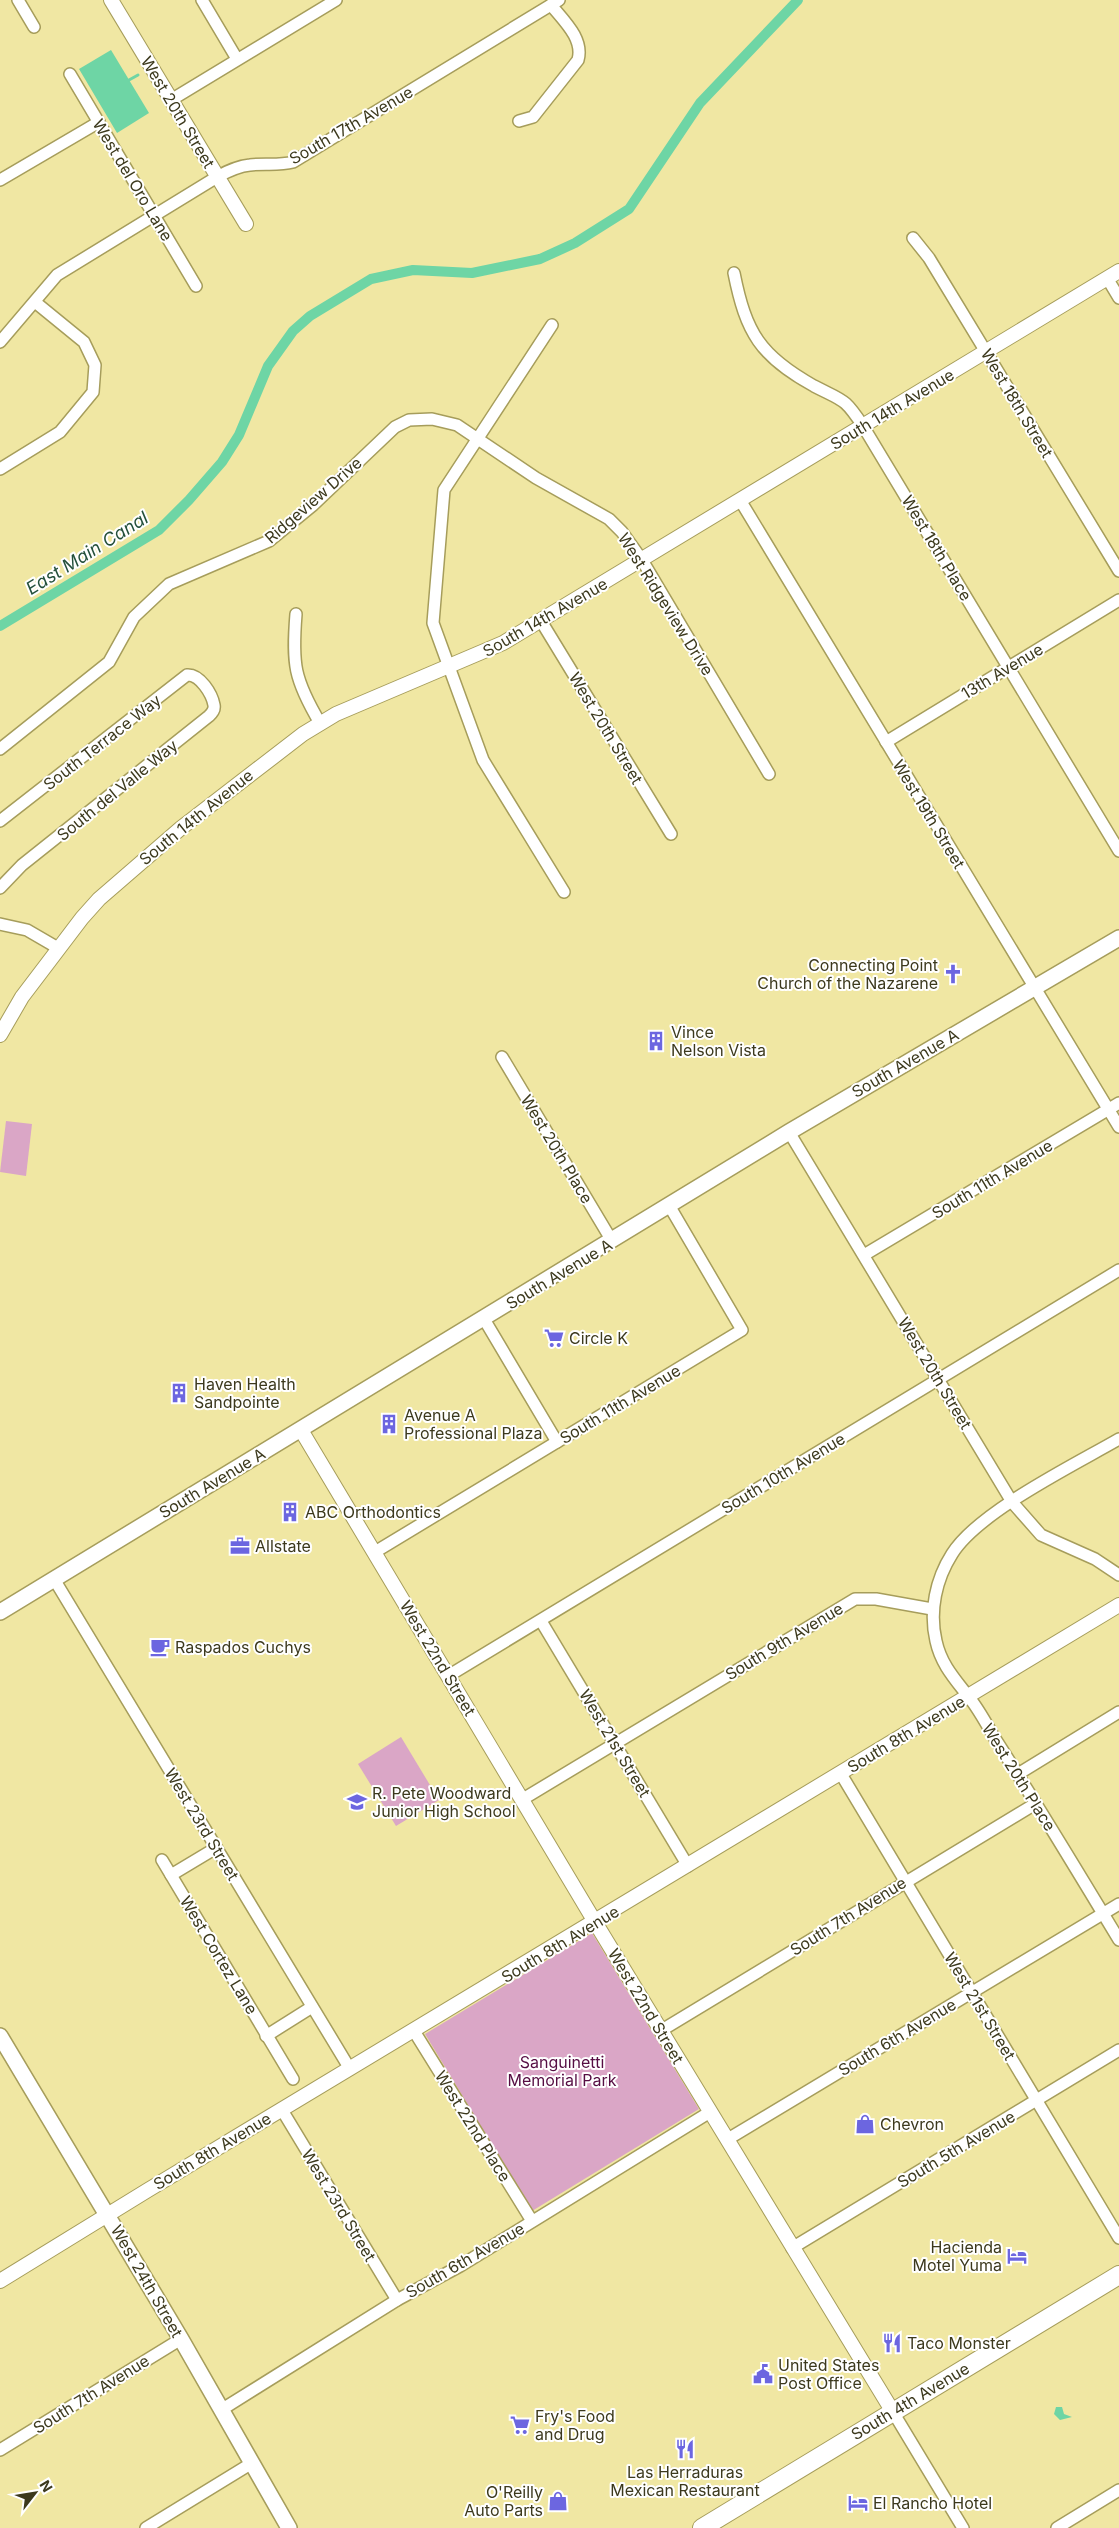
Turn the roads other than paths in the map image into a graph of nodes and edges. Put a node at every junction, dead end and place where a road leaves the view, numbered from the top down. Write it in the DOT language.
graph roads {
  1 [pos="18,0"];
  2 [pos="111,0"];
  3 [pos="202,0"];
  4 [pos="336,0"];
  5 [pos="555,2"];
  6 [pos="34,27"];
  7 [pos="237,59"];
  8 [pos="70,74"];
  9 [pos="171,100"];
  10 [pos="519,121"];
  11 [pos="98,122"];
  12 [pos="217,177"];
  13 [pos="0,180"];
  14 [pos="155,216"];
  15 [pos="246,224"];
  16 [pos="913,238"];
  17 [pos="734,273"];
  18 [pos="1113,275"];
  19 [pos="196,286"];
  20 [pos="1119,298"];
  21 [pos="34,302"];
  22 [pos="552,325"];
  23 [pos="0,342"];
  24 [pos="985,351"];
  25 [pos="863,426"];
  26 [pos="477,438"];
  27 [pos="0,469"];
  28 [pos="740,500"];
  29 [pos="642,560"];
  30 [pos="1119,571"];
  31 [pos="1119,600"];
  32 [pos="296,614"];
  33 [pos="541,621"];
  34 [pos="448,667"];
  35 [pos="1008,667"];
  36 [pos="204,685"];
  37 [pos="320,722"];
  38 [pos="886,742"];
  39 [pos="0,749"];
  40 [pos="769,774"];
  41 [pos="0,821"];
  42 [pos="671,834"];
  43 [pos="1119,852"];
  44 [pos="0,888"];
  45 [pos="564,892"];
  46 [pos="0,924"];
  47 [pos="1119,938"];
  48 [pos="58,948"];
  49 [pos="1034,988"];
  50 [pos="0,1035"];
  51 [pos="502,1057"];
  52 [pos="1119,1103"];
  53 [pos="1108,1109"];
  54 [pos="1119,1127"];
  55 [pos="789,1132"];
  56 [pos="670,1207"];
  57 [pos="612,1241"];
  58 [pos="864,1255"];
  59 [pos="1119,1270"];
  60 [pos="484,1319"];
  61 [pos="938,1379"];
  62 [pos="301,1430"];
  63 [pos="1119,1439"];
  64 [pos="558,1442"];
  65 [pos="1012,1502"];
  66 [pos="375,1552"];
  67 [pos="1119,1575"];
  68 [pos="54,1579"];
  69 [pos="1119,1605"];
  70 [pos="932,1609"];
  71 [pos="0,1612"];
  72 [pos="541,1620"];
  73 [pos="448,1676"];
  74 [pos="968,1696"];
  75 [pos="1119,1712"];
  76 [pos="614,1742"];
  77 [pos="841,1774"];
  78 [pos="1018,1774"];
  79 [pos="523,1799"];
  80 [pos="1035,1804"];
  81 [pos="216,1848"];
  82 [pos="162,1860"];
  83 [pos="688,1866"];
  84 [pos="171,1874"];
  85 [pos="905,1881"];
  86 [pos="1119,1904"];
  87 [pos="1103,1914"];
  88 [pos="595,1922"];
  89 [pos="1119,1940"];
  90 [pos="972,1991"];
  91 [pos="312,2006"];
  92 [pos="662,2030"];
  93 [pos="414,2031"];
  94 [pos="0,2036"];
  95 [pos="266,2036"];
  96 [pos="1119,2050"];
  97 [pos="350,2069"];
  98 [pos="293,2079"];
  99 [pos="1037,2100"];
  100 [pos="282,2110"];
  101 [pos="710,2112"];
  102 [pos="728,2139"];
  103 [pos="108,2214"];
  104 [pos="532,2221"];
  105 [pos="1119,2238"];
  106 [pos="792,2248"];
  107 [pos="1119,2275"];
  108 [pos="0,2281"];
  109 [pos="397,2300"];
  110 [pos="181,2338"];
  111 [pos="221,2410"];
  112 [pos="893,2412"];
  113 [pos="0,2450"];
  114 [pos="252,2463"];
  115 [pos="1119,2490"];
  116 [pos="146,2528"];
  117 [pos="289,2528"];
  118 [pos="702,2528"];
  119 [pos="963,2528"];
  120 [pos="1057,2528"];
  1 -- 6 [label="street"];
  2 -- 9 [label="street, West 20th Street"];
  3 -- 7 [label="street"];
  4 -- 7 [label="street"];
  5 -- 10 [label="street"];
  5 -- 12 [label="street, South 17th Avenue"];
  7 -- 9 [label="street"];
  8 -- 11 [label="street, West del Oro Lane"];
  9 -- 12 [label="street, West 20th Street"];
  11 -- 13 [label="street"];
  11 -- 14 [label="street, West del Oro Lane"];
  12 -- 14 [label="street, South 17th Avenue"];
  12 -- 15 [label="street, West 20th Street"];
  14 -- 19 [label="street, West del Oro Lane"];
  14 -- 21 [label="street, South 17th Avenue"];
  16 -- 24 [label="street, West 18th Street"];
  17 -- 25 [label="street, West 18th Place"];
  18 -- 20 [label="street"];
  18 -- 24 [label="street, South 14th Avenue"];
  21 -- 23 [label="street, South 17th Avenue"];
  21 -- 27 [label="street"];
  22 -- 26 [label="street"];
  24 -- 25 [label="street, South 14th Avenue"];
  24 -- 30 [label="street, West 18th Street"];
  25 -- 28 [label="street, South 14th Avenue"];
  25 -- 35 [label="street, West 18th Place"];
  26 -- 29 [label="street, West Ridgeview Drive"];
  26 -- 34 [label="street"];
  26 -- 39 [label="street, Ridgeview Drive"];
  28 -- 29 [label="street, South 14th Avenue"];
  28 -- 38 [label="street, West 19th Street"];
  29 -- 33 [label="street, South 14th Avenue"];
  29 -- 40 [label="street, West Ridgeview Drive"];
  31 -- 35 [label="street, 13th Avenue"];
  32 -- 37 [label="street"];
  33 -- 34 [label="street, South 14th Avenue"];
  33 -- 42 [label="street, West 20th Street"];
  34 -- 37 [label="street, South 14th Avenue"];
  34 -- 45 [label="street"];
  35 -- 38 [label="street, 13th Avenue"];
  35 -- 43 [label="street, West 18th Place"];
  36 -- 41 [label="street, South Terrace Way"];
  36 -- 44 [label="street, South del Valle Way"];
  37 -- 48 [label="street, South 14th Avenue"];
  38 -- 49 [label="street, West 19th Street"];
  46 -- 48 [label="street"];
  47 -- 49 [label="main road, South Avenue A"];
  48 -- 50 [label="street, South 14th Avenue"];
  49 -- 53 [label="street, West 19th Street"];
  49 -- 55 [label="main road, South Avenue A"];
  51 -- 57 [label="street, West 20th Place"];
  52 -- 53 [label="street, South 11th Avenue"];
  53 -- 54 [label="street, West 19th Street"];
  53 -- 58 [label="street, South 11th Avenue"];
  55 -- 56 [label="main road, South Avenue A"];
  55 -- 58 [label="street, West 20th Street"];
  56 -- 57 [label="main road, South Avenue A"];
  56 -- 64 [label="street, South 11th Avenue"];
  57 -- 60 [label="main road, South Avenue A"];
  58 -- 61 [label="street, West 20th Street"];
  59 -- 61 [label="street, South 10th Avenue"];
  60 -- 62 [label="main road, South Avenue A"];
  60 -- 64 [label="street"];
  61 -- 65 [label="street, West 20th Street"];
  61 -- 72 [label="street, South 10th Avenue"];
  62 -- 66 [label="street, West 22nd Street"];
  62 -- 68 [label="main road, South Avenue A"];
  63 -- 65 [label="street"];
  64 -- 66 [label="street, South 11th Avenue"];
  65 -- 67 [label="street, West 20th Street"];
  65 -- 70 [label="street"];
  66 -- 73 [label="street, West 22nd Street"];
  68 -- 71 [label="main road, South Avenue A"];
  68 -- 81 [label="street, West 23rd Street"];
  69 -- 74 [label="street, South 8th Avenue"];
  70 -- 74 [label="street, West 20th Place"];
  70 -- 76 [label="street, South 9th Avenue"];
  72 -- 73 [label="street, South 10th Avenue"];
  72 -- 76 [label="street, West 21st Street"];
  73 -- 79 [label="street, West 22nd Street"];
  74 -- 77 [label="street, South 8th Avenue"];
  74 -- 78 [label="street, West 20th Place"];
  75 -- 78 [label="street"];
  76 -- 79 [label="street, South 9th Avenue"];
  76 -- 83 [label="street, West 21st Street"];
  77 -- 83 [label="street, South 8th Avenue"];
  77 -- 85 [label="street, West 21st Street"];
  78 -- 80 [label="street, West 20th Place"];
  79 -- 88 [label="street, West 22nd Street"];
  80 -- 85 [label="street, South 7th Avenue"];
  80 -- 87 [label="street, West 20th Place"];
  81 -- 84 [label="street"];
  81 -- 91 [label="street, West 23rd Street"];
  82 -- 84 [label="street, West Cortez Lane"];
  83 -- 88 [label="street, South 8th Avenue"];
  84 -- 95 [label="street, West Cortez Lane"];
  85 -- 90 [label="street, West 21st Street"];
  85 -- 92 [label="street, South 7th Avenue"];
  86 -- 87 [label="street, South 6th Avenue"];
  87 -- 89 [label="street, West 20th Place"];
  87 -- 90 [label="street, South 6th Avenue"];
  88 -- 92 [label="street, West 22nd Street"];
  88 -- 93 [label="street, South 8th Avenue"];
  90 -- 99 [label="street, West 21st Street"];
  90 -- 102 [label="street, South 6th Avenue"];
  91 -- 95 [label="street"];
  91 -- 97 [label="street, West 23rd Street"];
  92 -- 101 [label="street, West 22nd Street"];
  93 -- 97 [label="street, South 8th Avenue"];
  93 -- 104 [label="street, West 22nd Place"];
  94 -- 103 [label="main road, West 24th Street"];
  95 -- 98 [label="street, West Cortez Lane"];
  96 -- 99 [label="street, South 5th Avenue"];
  97 -- 100 [label="street, South 8th Avenue"];
  99 -- 105 [label="street, West 21st Street"];
  99 -- 106 [label="street, South 5th Avenue"];
  100 -- 103 [label="street, South 8th Avenue"];
  100 -- 109 [label="street, West 23rd Street"];
  101 -- 102 [label="street, West 22nd Street"];
  101 -- 104 [label="street, South 6th Avenue"];
  102 -- 106 [label="street, West 22nd Street"];
  103 -- 108 [label="street, South 8th Avenue"];
  103 -- 110 [label="main road, West 24th Street"];
  104 -- 109 [label="street, South 6th Avenue"];
  106 -- 112 [label="street, West 22nd Street"];
  107 -- 112 [label="main road, South 4th Avenue"];
  109 -- 111 [label="street, South 6th Avenue"];
  110 -- 111 [label="main road, West 24th Street"];
  110 -- 113 [label="street, South 7th Avenue"];
  111 -- 114 [label="main road, West 24th Street"];
  112 -- 118 [label="main road, South 4th Avenue"];
  112 -- 119 [label="street, West 22nd Street"];
  114 -- 116 [label="street"];
  114 -- 117 [label="main road, West 24th Street"];
  115 -- 120 [label="street"];
}
